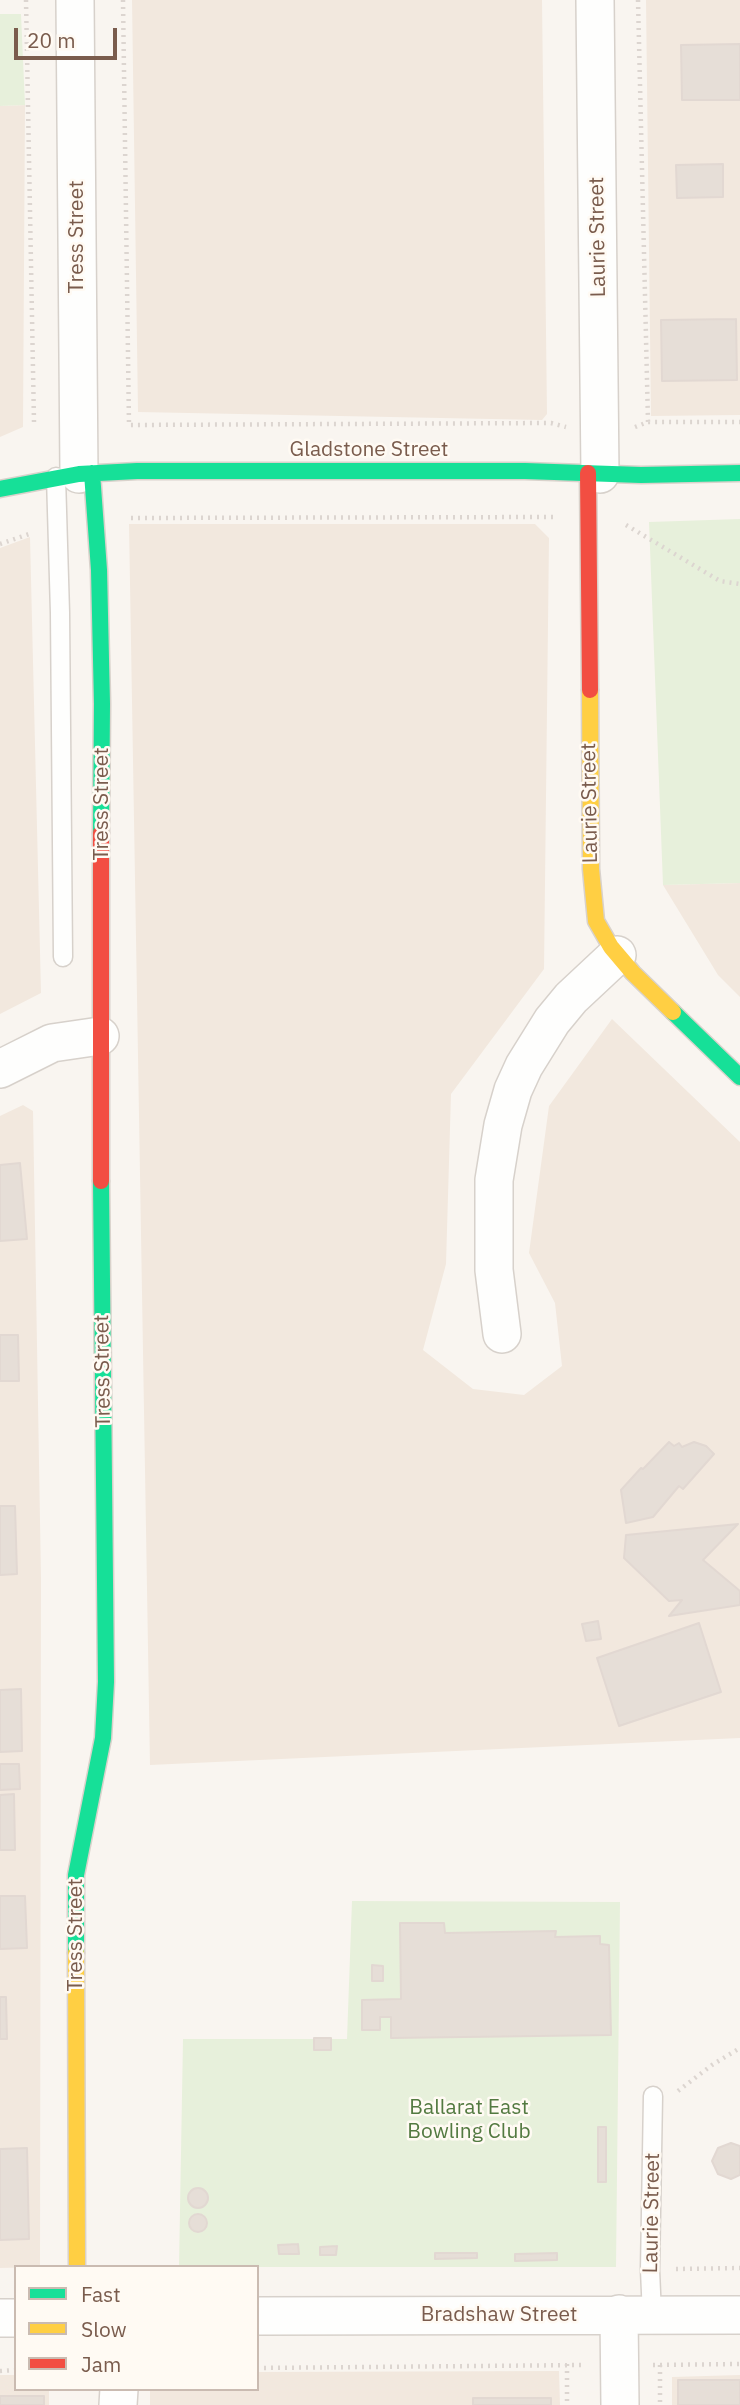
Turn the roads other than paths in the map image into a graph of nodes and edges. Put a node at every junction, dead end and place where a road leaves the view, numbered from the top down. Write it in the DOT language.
graph roads {
  1 [pos="75,0"];
  2 [pos="595,0"];
  3 [pos="594,473"];
  4 [pos="740,473"];
  5 [pos="75,475"];
  6 [pos="0,489"];
  7 [pos="617,955"];
  8 [pos="63,957"];
  9 [pos="100,1036"];
  10 [pos="0,1069"];
  11 [pos="740,1077"];
  12 [pos="502,1334"];
  13 [pos="653,2104"];
  14 [pos="77,2265"];
  15 [pos="635,2315"];
  16 [pos="740,2315"];
  17 [pos="259,2316"];
  18 [pos="620,2405"];
  1 -- 5 [label="street, Tress Street"];
  2 -- 3 [label="street, Laurie Street"];
  3 -- 4 [label="street, Gladstone Street"];
  3 -- 5 [label="street, Gladstone Street"];
  3 -- 7 [label="street, Laurie Street"];
  5 -- 6 [label="street, Gladstone Street"];
  5 -- 8 [label="lane, Tress Street"];
  5 -- 9 [label="street, Tress Street"];
  7 -- 11 [label="street, Laurie Street"];
  7 -- 12 [label="street"];
  9 -- 10 [label="street"];
  9 -- 14 [label="street, Tress Street"];
  13 -- 15 [label="lane, Laurie Street"];
  15 -- 16 [label="street, Bradshaw Street"];
  15 -- 17 [label="street, Bradshaw Street"];
  15 -- 18 [label="street"];
}
